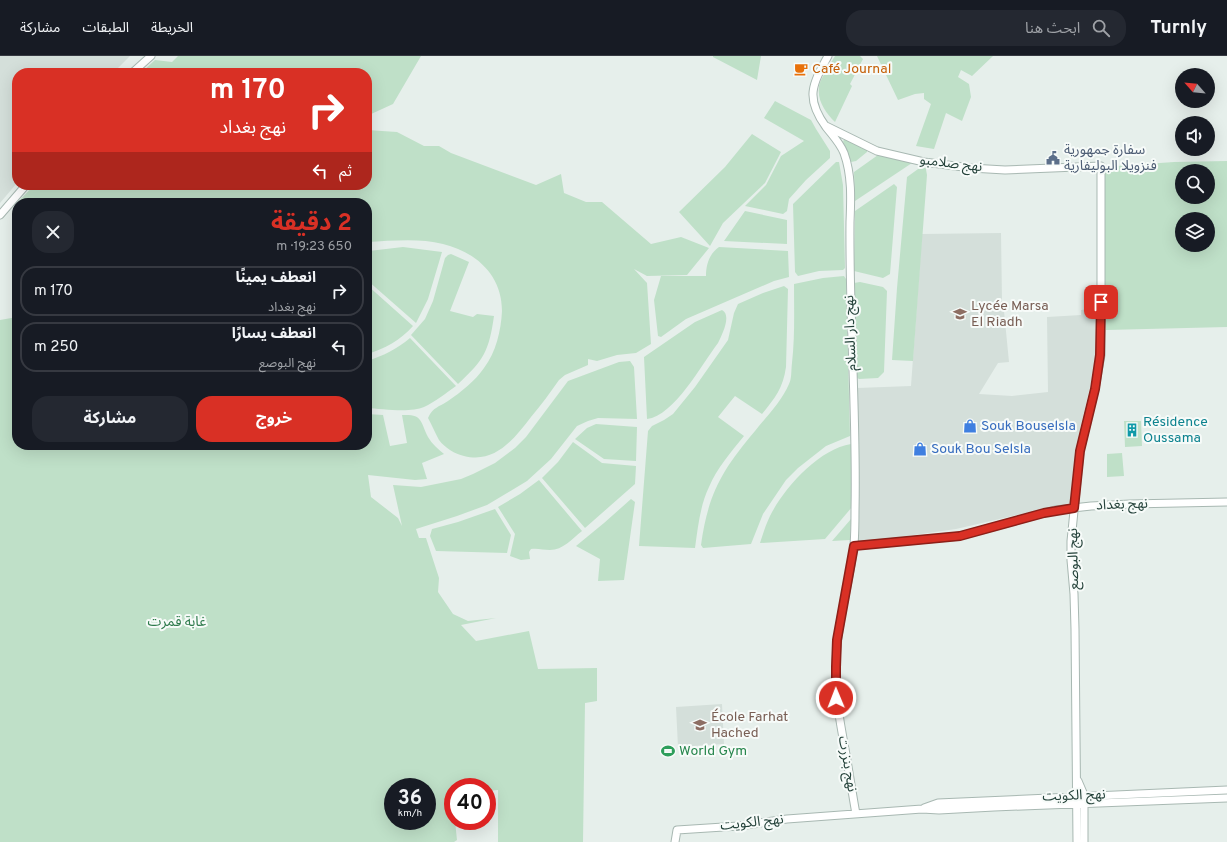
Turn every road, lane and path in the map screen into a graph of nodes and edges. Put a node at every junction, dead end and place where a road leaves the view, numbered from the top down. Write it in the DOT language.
graph roads {
  1 [pos="152,56"];
  2 [pos="828,56"];
  3 [pos="138,68"];
  4 [pos="826,126"];
  5 [pos="1101,166"];
  6 [pos="22,190"];
  7 [pos="15,198"];
  8 [pos="12,201"];
  9 [pos="0,215"];
  10 [pos="1227,502"];
  11 [pos="1074,508"];
  12 [pos="854,546"];
  13 [pos="1227,790"];
  14 [pos="1227,798"];
  15 [pos="1080,799"];
  16 [pos="856,814"];
  17 [pos="675,842"];
  18 [pos="1077,842"];
  19 [pos="1084,842"];
  1 -- 3 [label="street"];
  2 -- 4 [label="street"];
  4 -- 5 [label="street, نهج صلامبو"];
  4 -- 12 [label="street, نهج دار السلام"];
  5 -- 11 [label="street, نهج البوصع"];
  6 -- 7 [label="street"];
  8 -- 9 [label="street"];
  10 -- 11 [label="street, نهج بغداد"];
  11 -- 12 [label="street, نهج بغداد"];
  11 -- 15 [label="street, نهج البوصع"];
  12 -- 16 [label="street, نهج بنزرت"];
  13 -- 15 [label="street, نهج الكويت"];
  14 -- 15 [label="street, نهج الكويت"];
  15 -- 16 [label="street, نهج الكويت"];
  15 -- 18 [label="street"];
  15 -- 19 [label="street"];
  16 -- 17 [label="street, نهج الكويت"];
}
